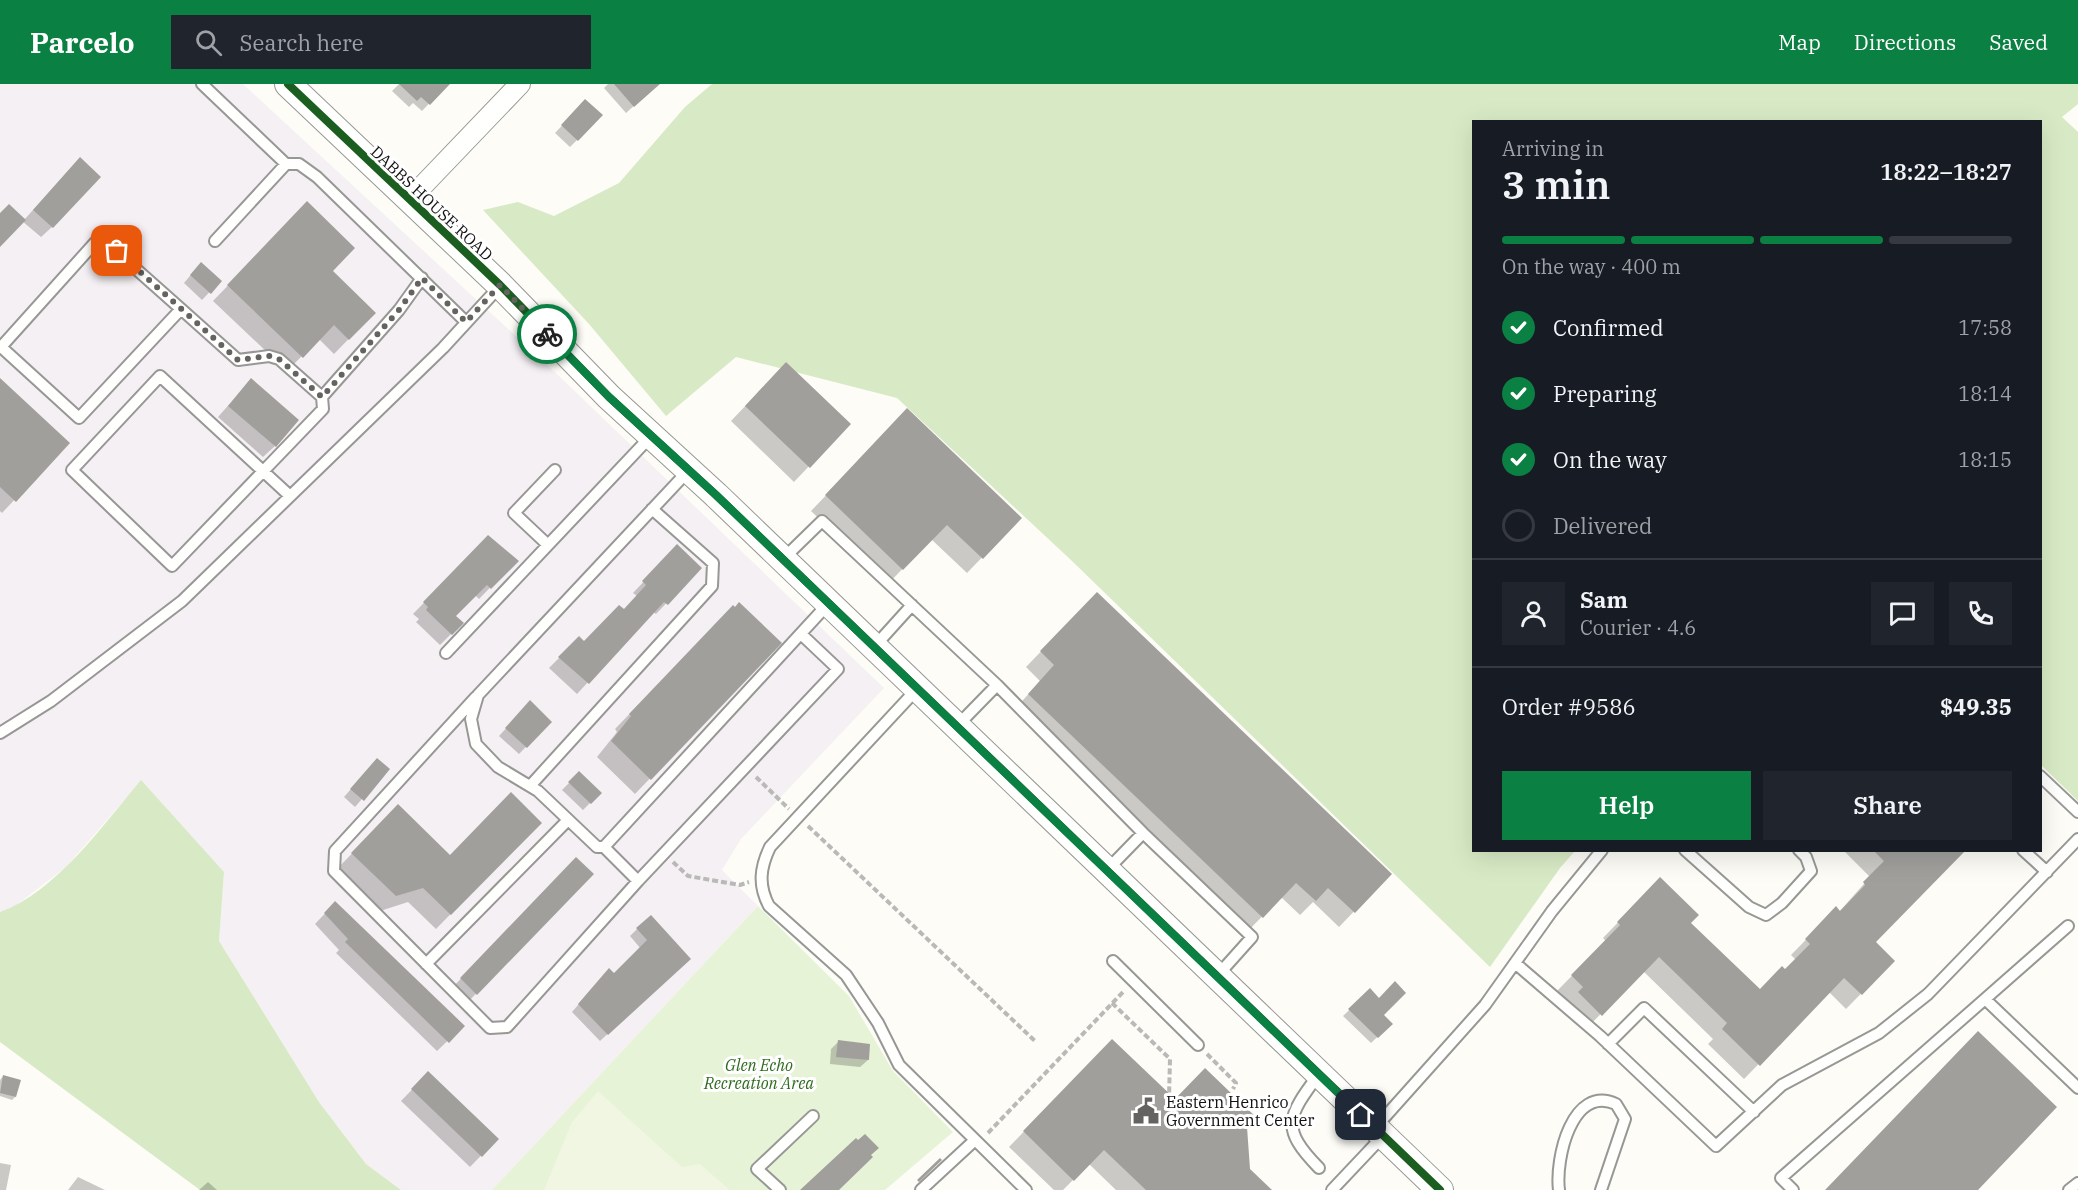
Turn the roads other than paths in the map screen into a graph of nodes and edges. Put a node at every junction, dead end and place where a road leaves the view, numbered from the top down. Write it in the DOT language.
graph roads {
  1 [pos="202,84"];
  2 [pos="288,84"];
  3 [pos="520,84"];
  4 [pos="286,164"];
  5 [pos="408,201"];
  6 [pos="215,241"];
  7 [pos="422,278"];
  8 [pos="500,285"];
  9 [pos="182,309"];
  10 [pos="466,322"];
  11 [pos="1,346"];
  12 [pos="322,397"];
  13 [pos="651,435"];
  14 [pos="555,470"];
  15 [pos="689,470"];
  16 [pos="263,472"];
  17 [pos="290,496"];
  18 [pos="652,509"];
  19 [pos="548,545"];
  20 [pos="783,559"];
  21 [pos="829,603"];
  22 [pos="912,605"];
  23 [pos="801,634"];
  24 [pos="874,647"];
  25 [pos="446,653"];
  26 [pos="997,685"];
  27 [pos="917,689"];
  28 [pos="478,695"];
  29 [pos="956,726"];
  30 [pos="0,733"];
  31 [pos="2042,778"];
  32 [pos="530,786"];
  33 [pos="2078,812"];
  34 [pos="568,820"];
  35 [pos="1143,833"];
  36 [pos="2078,839"];
  37 [pos="604,847"];
  38 [pos="1600,852"];
  39 [pos="1686,852"];
  40 [pos="1801,852"];
  41 [pos="2025,852"];
  42 [pos="1107,870"];
  43 [pos="2046,872"];
  44 [pos="638,881"];
  45 [pos="2068,926"];
  46 [pos="1113,961"];
  47 [pos="1515,963"];
  48 [pos="426,964"];
  49 [pos="1218,975"];
  50 [pos="1985,999"];
  51 [pos="1608,1044"];
  52 [pos="1198,1045"];
  53 [pos="1319,1074"];
  54 [pos="2078,1088"];
  55 [pos="1754,1112"];
  56 [pos="813,1116"];
  57 [pos="1379,1132"];
  58 [pos="975,1140"];
  59 [pos="1319,1168"];
  60 [pos="2078,1183"];
  61 [pos="780,1190"];
  62 [pos="921,1190"];
  63 [pos="1026,1190"];
  64 [pos="1332,1190"];
  65 [pos="1440,1190"];
  66 [pos="1559,1190"];
  67 [pos="1601,1190"];
  68 [pos="1793,1190"];
  69 [pos="2069,1190"];
  1 -- 4 [label="lane"];
  2 -- 5 [label="street, DABBS HOUSE ROAD"];
  3 -- 5 [label="street"];
  4 -- 6 [label="lane"];
  4 -- 7 [label="lane"];
  5 -- 8 [label="street, DABBS HOUSE ROAD"];
  7 -- 10 [label="lane"];
  7 -- 12 [label="lane"];
  8 -- 10 [label="lane"];
  8 -- 13 [label="street, DABBS HOUSE ROAD"];
  9 -- 11 [label="lane"];
  9 -- 11 [label="lane"];
  9 -- 12 [label="lane"];
  10 -- 17 [label="lane"];
  12 -- 16 [label="lane"];
  13 -- 15 [label="street, DABBS HOUSE ROAD"];
  13 -- 19 [label="lane"];
  14 -- 19 [label="lane"];
  15 -- 18 [label="lane"];
  15 -- 20 [label="street, DABBS HOUSE ROAD"];
  16 -- 16 [label="lane"];
  16 -- 17 [label="lane"];
  17 -- 30 [label="lane"];
  18 -- 28 [label="lane"];
  18 -- 32 [label="lane"];
  19 -- 25 [label="lane"];
  20 -- 21 [label="street, DABBS HOUSE ROAD"];
  20 -- 22 [label="lane"];
  21 -- 23 [label="lane"];
  21 -- 24 [label="street, DABBS HOUSE ROAD"];
  22 -- 24 [label="lane"];
  22 -- 26 [label="lane"];
  23 -- 37 [label="lane"];
  23 -- 44 [label="lane"];
  24 -- 27 [label="street, DABBS HOUSE ROAD"];
  26 -- 29 [label="lane"];
  26 -- 35 [label="lane"];
  27 -- 29 [label="street, DABBS HOUSE ROAD"];
  27 -- 58 [label="lane"];
  28 -- 32 [label="lane"];
  28 -- 48 [label="lane"];
  29 -- 42 [label="street, DABBS HOUSE ROAD"];
  31 -- 33 [label="lane"];
  32 -- 34 [label="lane"];
  34 -- 37 [label="lane"];
  34 -- 48 [label="lane"];
  35 -- 42 [label="lane"];
  35 -- 49 [label="lane"];
  36 -- 43 [label="lane"];
  37 -- 44 [label="lane"];
  38 -- 47 [label="lane"];
  39 -- 40 [label="lane"];
  41 -- 43 [label="lane"];
  42 -- 49 [label="street, DABBS HOUSE ROAD"];
  43 -- 55 [label="lane"];
  44 -- 48 [label="lane"];
  45 -- 50 [label="lane"];
  46 -- 52 [label="lane"];
  47 -- 51 [label="lane"];
  47 -- 57 [label="lane"];
  49 -- 53 [label="street, DABBS HOUSE ROAD"];
  50 -- 54 [label="lane"];
  50 -- 68 [label="lane"];
  51 -- 55 [label="lane"];
  51 -- 55 [label="lane"];
  53 -- 57 [label="street, DABBS HOUSE ROAD"];
  53 -- 59 [label="lane"];
  56 -- 61 [label="lane"];
  57 -- 64 [label="lane"];
  57 -- 65 [label="street, DABBS HOUSE ROAD"];
  58 -- 62 [label="lane"];
  58 -- 63 [label="lane"];
  60 -- 69 [label="lane"];
  66 -- 67 [label="lane"];
}
